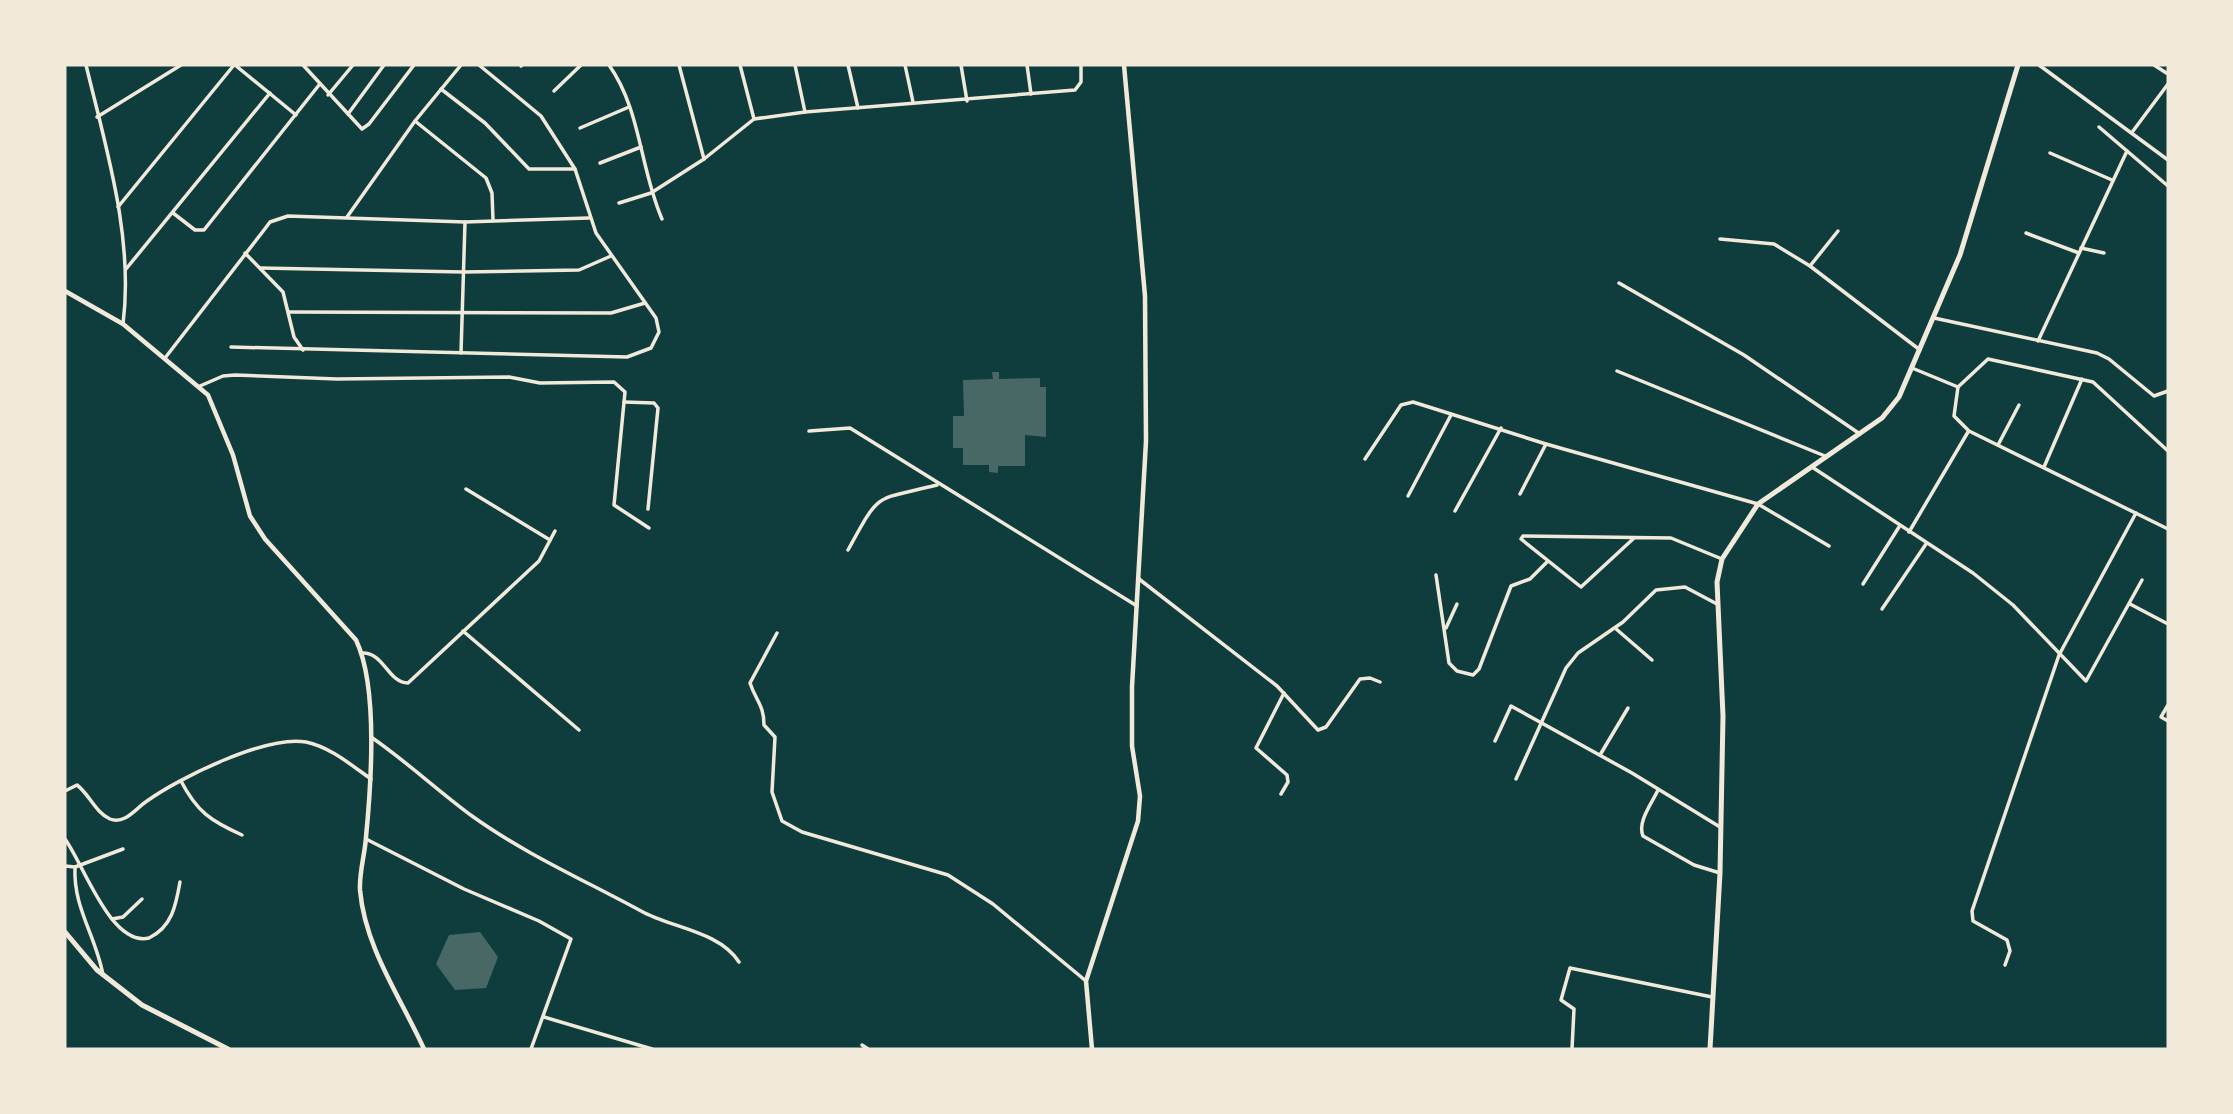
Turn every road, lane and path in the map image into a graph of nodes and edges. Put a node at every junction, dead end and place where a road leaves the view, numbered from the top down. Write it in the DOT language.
graph roads {
  1 [pos="92,65"];
  2 [pos="181,65"];
  3 [pos="234,65"];
  4 [pos="304,65"];
  5 [pos="353,65"];
  6 [pos="384,65"];
  7 [pos="414,65"];
  8 [pos="461,65"];
  9 [pos="479,65"];
  10 [pos="580,65"];
  11 [pos="609,65"];
  12 [pos="679,65"];
  13 [pos="740,65"];
  14 [pos="795,65"];
  15 [pos="848,65"];
  16 [pos="905,65"];
  17 [pos="961,65"];
  18 [pos="1027,65"];
  19 [pos="1081,65"];
  20 [pos="1124,65"];
  21 [pos="2018,65"];
  22 [pos="2039,65"];
  23 [pos="2154,65"];
  24 [pos="86,66"];
  25 [pos="2168,74"];
  26 [pos="2168,84"];
  27 [pos="319,85"];
  28 [pos="440,89"];
  29 [pos="554,91"];
  30 [pos="270,93"];
  31 [pos="1031,94"];
  32 [pos="328,95"];
  33 [pos="967,101"];
  34 [pos="913,102"];
  35 [pos="629,107"];
  36 [pos="858,108"];
  37 [pos="805,112"];
  38 [pos="296,115"];
  39 [pos="347,115"];
  40 [pos="97,117"];
  41 [pos="754,119"];
  42 [pos="415,121"];
  43 [pos="2099,127"];
  44 [pos="580,128"];
  45 [pos="2133,131"];
  46 [pos="641,147"];
  47 [pos="2127,151"];
  48 [pos="2050,153"];
  49 [pos="704,159"];
  50 [pos="2168,160"];
  51 [pos="600,163"];
  52 [pos="575,169"];
  53 [pos="2112,180"];
  54 [pos="2168,186"];
  55 [pos="651,193"];
  56 [pos="619,203"];
  57 [pos="118,207"];
  58 [pos="173,213"];
  59 [pos="346,217"];
  60 [pos="590,218"];
  61 [pos="663,219"];
  62 [pos="494,221"];
  63 [pos="465,222"];
  64 [pos="1838,231"];
  65 [pos="2026,233"];
  66 [pos="1720,239"];
  67 [pos="2080,250"];
  68 [pos="245,253"];
  69 [pos="2104,253"];
  70 [pos="611,256"];
  71 [pos="1810,267"];
  72 [pos="260,268"];
  73 [pos="126,269"];
  74 [pos="464,272"];
  75 [pos="1619,283"];
  76 [pos="65,291"];
  77 [pos="645,303"];
  78 [pos="289,312"];
  79 [pos="464,312"];
  80 [pos="1934,318"];
  81 [pos="123,324"];
  82 [pos="2038,341"];
  83 [pos="231,347"];
  84 [pos="303,350"];
  85 [pos="1920,350"];
  86 [pos="461,353"];
  87 [pos="165,358"];
  88 [pos="1912,368"];
  89 [pos="1617,371"];
  90 [pos="2082,379"];
  91 [pos="200,386"];
  92 [pos="1958,387"];
  93 [pos="2168,391"];
  94 [pos="624,402"];
  95 [pos="2019,405"];
  96 [pos="1452,414"];
  97 [pos="1501,428"];
  98 [pos="809,431"];
  99 [pos="1969,431"];
  100 [pos="1860,434"];
  101 [pos="1546,444"];
  102 [pos="1998,445"];
  103 [pos="2168,451"];
  104 [pos="1826,456"];
  105 [pos="1365,458"];
  106 [pos="1812,467"];
  107 [pos="2043,468"];
  108 [pos="939,485"];
  109 [pos="466,488"];
  110 [pos="1521,494"];
  111 [pos="1408,496"];
  112 [pos="1758,504"];
  113 [pos="648,509"];
  114 [pos="1455,511"];
  115 [pos="2136,513"];
  116 [pos="1899,526"];
  117 [pos="649,528"];
  118 [pos="2168,528"];
  119 [pos="555,531"];
  120 [pos="1909,532"];
  121 [pos="1633,539"];
  122 [pos="550,540"];
  123 [pos="1927,543"];
  124 [pos="1829,545"];
  125 [pos="848,550"];
  126 [pos="1722,559"];
  127 [pos="1547,562"];
  128 [pos="1436,575"];
  129 [pos="1139,579"];
  130 [pos="2142,580"];
  131 [pos="1863,584"];
  132 [pos="2129,603"];
  133 [pos="1457,604"];
  134 [pos="1717,604"];
  135 [pos="1137,606"];
  136 [pos="1882,609"];
  137 [pos="2168,624"];
  138 [pos="1615,628"];
  139 [pos="1445,629"];
  140 [pos="463,631"];
  141 [pos="777,634"];
  142 [pos="362,653"];
  143 [pos="2059,654"];
  144 [pos="1652,660"];
  145 [pos="1380,682"];
  146 [pos="1284,693"];
  147 [pos="2168,705"];
  148 [pos="1628,708"];
  149 [pos="2168,721"];
  150 [pos="1542,722"];
  151 [pos="579,730"];
  152 [pos="371,737"];
  153 [pos="1495,741"];
  154 [pos="1600,755"];
  155 [pos="371,779"];
  156 [pos="1516,779"];
  157 [pos="181,781"];
  158 [pos="1658,790"];
  159 [pos="65,791"];
  160 [pos="1281,794"];
  161 [pos="1720,827"];
  162 [pos="242,835"];
  163 [pos="65,838"];
  164 [pos="366,839"];
  165 [pos="124,849"];
  166 [pos="81,864"];
  167 [pos="65,866"];
  168 [pos="75,867"];
  169 [pos="1720,873"];
  170 [pos="180,882"];
  171 [pos="142,899"];
  172 [pos="112,919"];
  173 [pos="65,932"];
  174 [pos="739,962"];
  175 [pos="2005,965"];
  176 [pos="103,975"];
  177 [pos="1086,981"];
  178 [pos="1714,997"];
  179 [pos="544,1017"];
  180 [pos="862,1045"];
  181 [pos="228,1049"];
  182 [pos="424,1049"];
  183 [pos="531,1049"];
  184 [pos="652,1049"];
  185 [pos="868,1049"];
  186 [pos="1092,1049"];
  187 [pos="1572,1049"];
  188 [pos="1710,1049"];
  1 -- 24 [label="street"];
  2 -- 40 [label="street"];
  3 -- 30 [label="street"];
  3 -- 57 [label="street"];
  4 -- 27 [label="street"];
  5 -- 32 [label="street"];
  6 -- 39 [label="street"];
  7 -- 39 [label="street"];
  8 -- 28 [label="street"];
  9 -- 52 [label="street"];
  10 -- 29 [label="street"];
  11 -- 35 [label="street"];
  12 -- 49 [label="street"];
  13 -- 41 [label="street"];
  14 -- 37 [label="street"];
  15 -- 36 [label="street"];
  16 -- 34 [label="street"];
  17 -- 33 [label="street"];
  18 -- 31 [label="street"];
  19 -- 31 [label="street"];
  20 -- 129 [label="street"];
  21 -- 80 [label="main road"];
  22 -- 45 [label="street"];
  23 -- 25 [label="street"];
  24 -- 40 [label="street"];
  26 -- 45 [label="street"];
  27 -- 32 [label="street"];
  27 -- 38 [label="street"];
  28 -- 42 [label="street"];
  28 -- 52 [label="street"];
  30 -- 38 [label="street"];
  30 -- 58 [label="street"];
  31 -- 33 [label="street"];
  32 -- 39 [label="street"];
  33 -- 34 [label="street"];
  34 -- 36 [label="street"];
  35 -- 44 [label="street"];
  35 -- 46 [label="street"];
  36 -- 37 [label="street"];
  37 -- 41 [label="street"];
  38 -- 58 [label="street"];
  40 -- 57 [label="street"];
  41 -- 49 [label="street"];
  42 -- 59 [label="street"];
  42 -- 62 [label="street"];
  43 -- 47 [label="street"];
  45 -- 50 [label="street"];
  46 -- 51 [label="street"];
  46 -- 55 [label="street"];
  47 -- 53 [label="street"];
  47 -- 54 [label="street"];
  48 -- 53 [label="street"];
  49 -- 55 [label="street"];
  52 -- 60 [label="street"];
  53 -- 67 [label="street"];
  55 -- 56 [label="street"];
  55 -- 61 [label="street"];
  57 -- 73 [label="street"];
  58 -- 73 [label="street"];
  59 -- 63 [label="street"];
  59 -- 68 [label="street"];
  60 -- 62 [label="street"];
  60 -- 70 [label="street"];
  62 -- 63 [label="street"];
  63 -- 74 [label="street"];
  64 -- 71 [label="street"];
  65 -- 67 [label="street"];
  66 -- 71 [label="street"];
  67 -- 69 [label="street"];
  67 -- 82 [label="street"];
  68 -- 72 [label="street"];
  68 -- 87 [label="street"];
  70 -- 74 [label="street"];
  70 -- 77 [label="street"];
  71 -- 85 [label="street"];
  72 -- 74 [label="street"];
  72 -- 78 [label="street"];
  73 -- 81 [label="street"];
  74 -- 79 [label="street"];
  75 -- 100 [label="street"];
  76 -- 81 [label="street"];
  77 -- 79 [label="street"];
  77 -- 86 [label="street"];
  78 -- 79 [label="street"];
  78 -- 84 [label="street"];
  79 -- 86 [label="street"];
  80 -- 82 [label="street"];
  80 -- 85 [label="main road"];
  81 -- 87 [label="street"];
  82 -- 93 [label="street"];
  83 -- 84 [label="street"];
  84 -- 86 [label="street"];
  85 -- 88 [label="main road"];
  87 -- 91 [label="street"];
  88 -- 92 [label="street"];
  88 -- 100 [label="main road"];
  89 -- 104 [label="street"];
  90 -- 92 [label="street"];
  90 -- 103 [label="street"];
  90 -- 107 [label="street"];
  91 -- 94 [label="street"];
  91 -- 142 [label="street"];
  92 -- 99 [label="street"];
  94 -- 113 [label="street"];
  94 -- 117 [label="street"];
  95 -- 102 [label="street"];
  96 -- 97 [label="street"];
  96 -- 105 [label="street"];
  96 -- 111 [label="street"];
  97 -- 101 [label="street"];
  97 -- 114 [label="street"];
  98 -- 108 [label="street"];
  99 -- 102 [label="street"];
  99 -- 120 [label="street"];
  100 -- 104 [label="main road"];
  101 -- 110 [label="street"];
  101 -- 112 [label="street"];
  102 -- 107 [label="street"];
  104 -- 106 [label="main road"];
  106 -- 112 [label="main road"];
  106 -- 116 [label="street"];
  107 -- 115 [label="street"];
  108 -- 125 [label="street"];
  108 -- 135 [label="street"];
  109 -- 122 [label="street"];
  112 -- 124 [label="street"];
  112 -- 126 [label="main road"];
  115 -- 118 [label="street"];
  115 -- 143 [label="street"];
  116 -- 120 [label="street"];
  116 -- 131 [label="street"];
  119 -- 122 [label="street"];
  120 -- 123 [label="street"];
  121 -- 126 [label="street"];
  121 -- 127 [label="street"];
  121 -- 127 [label="street"];
  122 -- 140 [label="street"];
  123 -- 136 [label="street"];
  123 -- 143 [label="street"];
  126 -- 134 [label="main road"];
  127 -- 139 [label="street"];
  128 -- 139 [label="street"];
  129 -- 135 [label="street"];
  129 -- 146 [label="street"];
  130 -- 132 [label="street"];
  132 -- 137 [label="street"];
  132 -- 143 [label="street"];
  133 -- 139 [label="street"];
  134 -- 138 [label="street"];
  134 -- 161 [label="main road"];
  135 -- 177 [label="street"];
  138 -- 144 [label="street"];
  138 -- 150 [label="street"];
  140 -- 142 [label="street"];
  140 -- 151 [label="street"];
  141 -- 177 [label="street"];
  142 -- 152 [label="street"];
  143 -- 175 [label="street"];
  145 -- 146 [label="street"];
  146 -- 160 [label="street"];
  147 -- 149 [label="street"];
  148 -- 154 [label="street"];
  150 -- 153 [label="street"];
  150 -- 154 [label="street"];
  150 -- 156 [label="street"];
  152 -- 155 [label="street"];
  152 -- 174 [label="street"];
  154 -- 158 [label="street"];
  155 -- 157 [label="street"];
  155 -- 164 [label="street"];
  157 -- 159 [label="street"];
  157 -- 162 [label="street"];
  158 -- 161 [label="street"];
  158 -- 169 [label="street"];
  161 -- 169 [label="main road"];
  163 -- 166 [label="street"];
  164 -- 179 [label="street"];
  164 -- 182 [label="street"];
  165 -- 166 [label="street"];
  166 -- 168 [label="street"];
  166 -- 172 [label="street"];
  167 -- 168 [label="street"];
  168 -- 176 [label="street"];
  169 -- 178 [label="main road"];
  170 -- 172 [label="street"];
  171 -- 172 [label="street"];
  173 -- 176 [label="main road"];
  176 -- 181 [label="main road"];
  177 -- 186 [label="street"];
  178 -- 187 [label="street"];
  178 -- 188 [label="main road"];
  179 -- 183 [label="street"];
  179 -- 184 [label="street"];
  180 -- 185 [label="street"];
}
